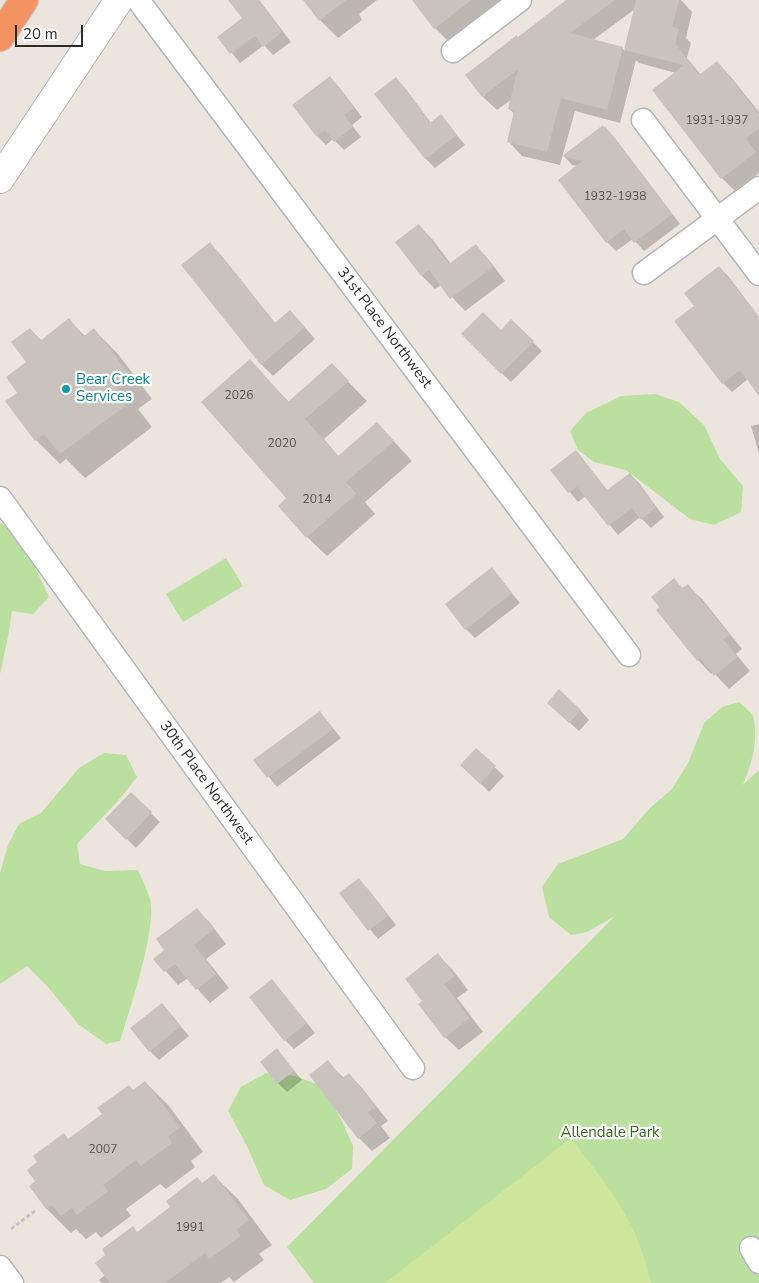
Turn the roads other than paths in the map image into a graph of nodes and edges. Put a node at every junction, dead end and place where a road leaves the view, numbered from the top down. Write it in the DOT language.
graph roads {
  1 [pos="24,0"];
  2 [pos="119,0"];
  3 [pos="138,0"];
  4 [pos="520,0"];
  5 [pos="0,38"];
  6 [pos="453,51"];
  7 [pos="644,120"];
  8 [pos="0,179"];
  9 [pos="759,188"];
  10 [pos="718,218"];
  11 [pos="644,273"];
  12 [pos="759,274"];
  13 [pos="0,498"];
  14 [pos="629,655"];
  15 [pos="413,1068"];
  16 [pos="0,1266"];
  17 [pos="12,1283"];
  1 -- 5 [label="highway"];
  2 -- 8 [label="street"];
  3 -- 14 [label="street, 31st Place Northwest"];
  4 -- 6 [label="street"];
  7 -- 10 [label="street"];
  9 -- 10 [label="street"];
  10 -- 11 [label="street"];
  10 -- 12 [label="street"];
  13 -- 15 [label="street, 30th Place Northwest"];
  16 -- 17 [label="street"];
}
